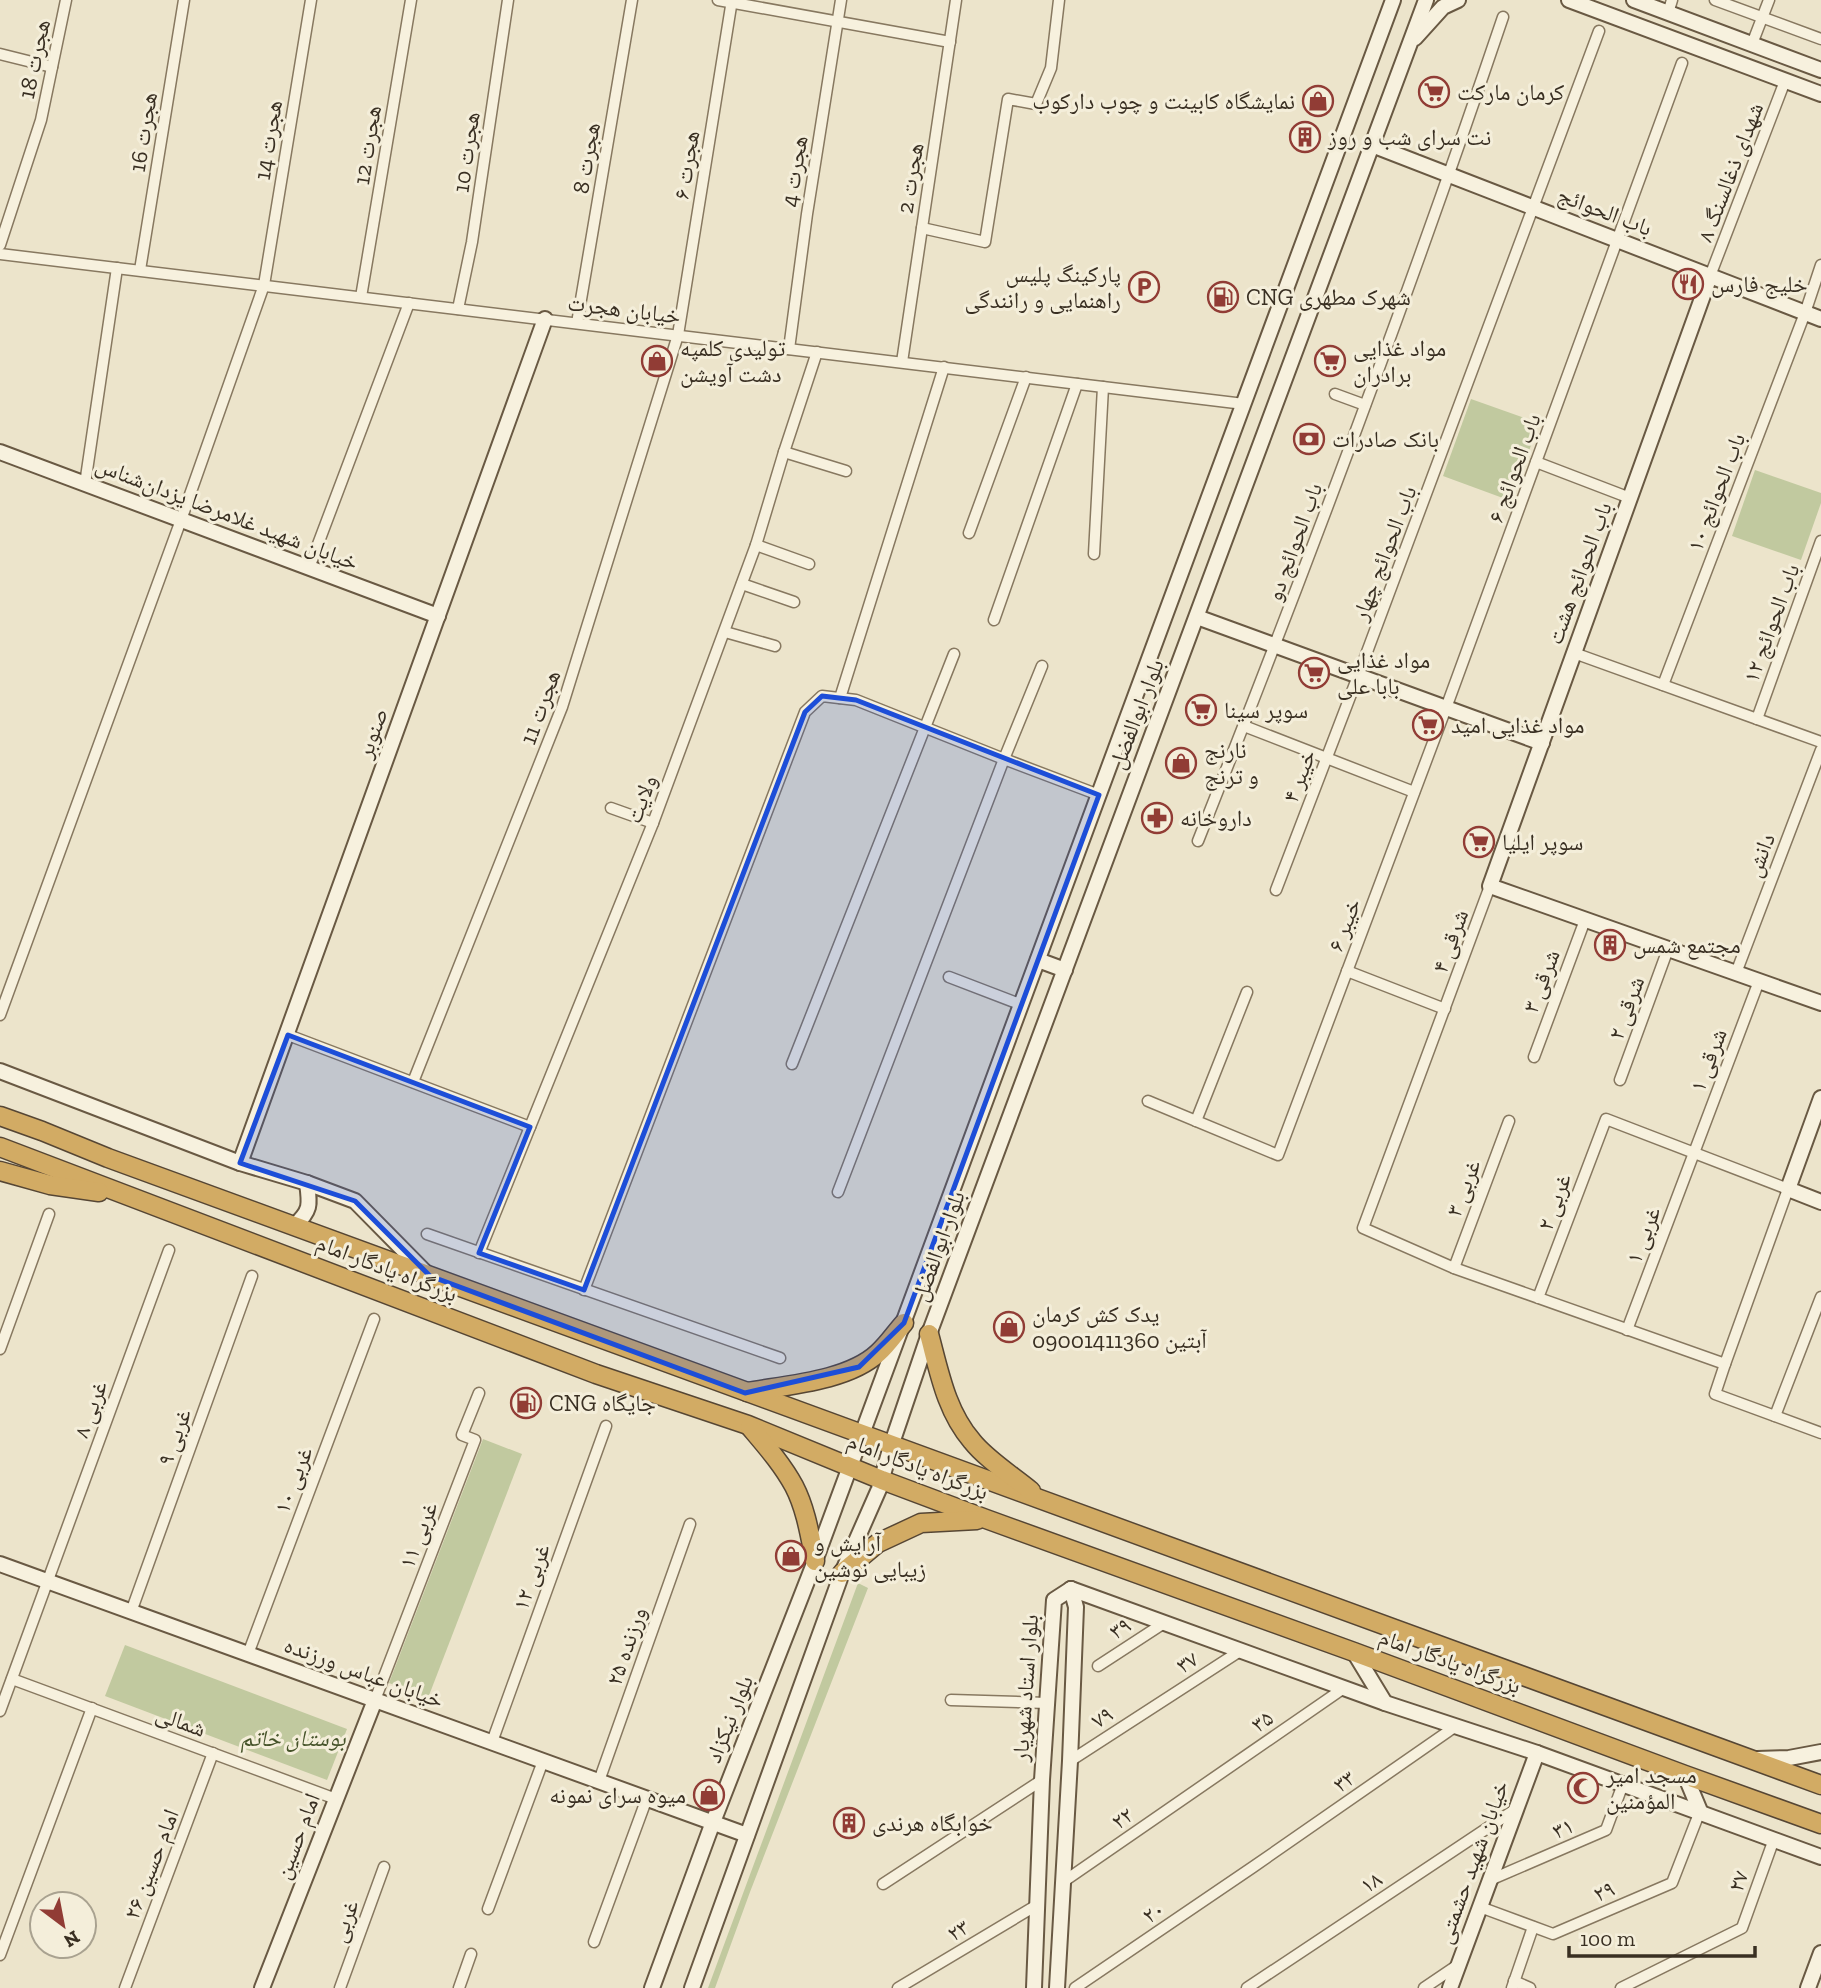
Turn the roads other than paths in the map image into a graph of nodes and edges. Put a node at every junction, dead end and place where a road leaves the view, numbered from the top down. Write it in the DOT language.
graph roads {
  1 [pos="66,0"];
  2 [pos="184,0"];
  3 [pos="311,0"];
  4 [pos="411,0"];
  5 [pos="508,0"];
  6 [pos="632,0"];
  7 [pos="718,0"];
  8 [pos="841,0"];
  9 [pos="956,0"];
  10 [pos="1059,0"];
  11 [pos="1393,0"];
  12 [pos="1426,0"];
  13 [pos="1458,0"];
  14 [pos="1569,0"];
  15 [pos="1634,0"];
  16 [pos="1715,0"];
  17 [pos="1769,0"];
  18 [pos="732,1"];
  19 [pos="1670,6"];
  20 [pos="1503,17"];
  21 [pos="1762,17"];
  22 [pos="838,22"];
  23 [pos="1599,31"];
  24 [pos="1821,39"];
  25 [pos="950,42"];
  26 [pos="1410,44"];
  27 [pos="1752,44"];
  28 [pos="0,54"];
  29 [pos="1682,63"];
  30 [pos="52,67"];
  31 [pos="1821,70"];
  32 [pos="1785,81"];
  33 [pos="1821,94"];
  34 [pos="1372,145"];
  35 [pos="1450,175"];
  36 [pos="1534,208"];
  37 [pos="922,228"];
  38 [pos="1618,240"];
  39 [pos="0,246"];
  40 [pos="0,254"];
  41 [pos="1821,265"];
  42 [pos="117,268"];
  43 [pos="140,270"];
  44 [pos="1710,276"];
  45 [pos="264,285"];
  46 [pos="361,297"];
  47 [pos="409,303"];
  48 [pos="458,309"];
  49 [pos="1805,313"];
  50 [pos="545,319"];
  51 [pos="1821,319"];
  52 [pos="577,323"];
  53 [pos="678,335"];
  54 [pos="789,349"];
  55 [pos="817,352"];
  56 [pos="902,362"];
  57 [pos="944,367"];
  58 [pos="1026,377"];
  59 [pos="1077,383"];
  60 [pos="1102,387"];
  61 [pos="1335,394"];
  62 [pos="1244,404"];
  63 [pos="1365,405"];
  64 [pos="0,452"];
  65 [pos="784,452"];
  66 [pos="1536,462"];
  67 [pos="846,471"];
  68 [pos="85,484"];
  69 [pos="1630,498"];
  70 [pos="181,520"];
  71 [pos="969,533"];
  72 [pos="1821,541"];
  73 [pos="756,545"];
  74 [pos="1094,554"];
  75 [pos="809,564"];
  76 [pos="309,568"];
  77 [pos="741,584"];
  78 [pos="794,602"];
  79 [pos="438,616"];
  80 [pos="1197,617"];
  81 [pos="994,620"];
  82 [pos="724,632"];
  83 [pos="775,646"];
  84 [pos="1276,646"];
  85 [pos="1574,653"];
  86 [pos="954,654"];
  87 [pos="1042,666"];
  88 [pos="1358,676"];
  89 [pos="1663,685"];
  90 [pos="840,698"];
  91 [pos="1446,708"];
  92 [pos="1757,719"];
  93 [pos="1244,726"];
  94 [pos="925,727"];
  95 [pos="1821,742"];
  96 [pos="1542,743"];
  97 [pos="1821,750"];
  98 [pos="1327,758"];
  99 [pos="1004,759"];
  100 [pos="1414,792"];
  101 [pos="1099,795"];
  102 [pos="611,808"];
  103 [pos="653,823"];
  104 [pos="1198,841"];
  105 [pos="1490,886"];
  106 [pos="1276,890"];
  107 [pos="1585,920"];
  108 [pos="1668,949"];
  109 [pos="1038,960"];
  110 [pos="1065,970"];
  111 [pos="1347,971"];
  112 [pos="1736,973"];
  113 [pos="949,977"];
  114 [pos="1759,981"];
  115 [pos="1247,992"];
  116 [pos="1821,1003"];
  117 [pos="1021,1004"];
  118 [pos="1445,1009"];
  119 [pos="0,1014"];
  120 [pos="288,1035"];
  121 [pos="1534,1057"];
  122 [pos="792,1064"];
  123 [pos="0,1071"];
  124 [pos="1620,1080"];
  125 [pos="413,1082"];
  126 [pos="1821,1098"];
  127 [pos="1148,1101"];
  128 [pos="0,1105"];
  129 [pos="0,1116"];
  130 [pos="1196,1121"];
  131 [pos="1509,1121"];
  132 [pos="530,1127"];
  133 [pos="42,1130"];
  134 [pos="0,1147"];
  135 [pos="1694,1153"];
  136 [pos="240,1163"];
  137 [pos="0,1171"];
  138 [pos="307,1183"];
  139 [pos="1788,1189"];
  140 [pos="838,1192"];
  141 [pos="135,1198"];
  142 [pos="1821,1202"];
  143 [pos="49,1214"];
  144 [pos="294,1226"];
  145 [pos="427,1234"];
  146 [pos="169,1250"];
  147 [pos="479,1253"];
  148 [pos="1454,1268"];
  149 [pos="252,1276"];
  150 [pos="430,1276"];
  151 [pos="584,1290"];
  152 [pos="1821,1297"];
  153 [pos="1538,1298"];
  154 [pos="374,1319"];
  155 [pos="904,1323"];
  156 [pos="1628,1330"];
  157 [pos="929,1334"];
  158 [pos="0,1349"];
  159 [pos="780,1358"];
  160 [pos="1725,1364"];
  161 [pos="479,1393"];
  162 [pos="745,1393"];
  163 [pos="1775,1416"];
  164 [pos="748,1425"];
  165 [pos="606,1426"];
  166 [pos="1821,1433"];
  167 [pos="862,1434"];
  168 [pos="891,1446"];
  169 [pos="850,1467"];
  170 [pos="883,1480"];
  171 [pos="1041,1500"];
  172 [pos="986,1519"];
  173 [pos="690,1524"];
  174 [pos="816,1561"];
  175 [pos="0,1564"];
  176 [pos="842,1573"];
  177 [pos="48,1582"];
  178 [pos="1071,1589"];
  179 [pos="131,1612"];
  180 [pos="1164,1623"];
  181 [pos="1240,1651"];
  182 [pos="1354,1652"];
  183 [pos="248,1654"];
  184 [pos="1098,1666"];
  185 [pos="12,1679"];
  186 [pos="1344,1688"];
  187 [pos="375,1700"];
  188 [pos="951,1700"];
  189 [pos="1072,1702"];
  190 [pos="1047,1703"];
  191 [pos="1385,1703"];
  192 [pos="1155,1706"];
  193 [pos="92,1708"];
  194 [pos="0,1711"];
  195 [pos="1456,1726"];
  196 [pos="492,1742"];
  197 [pos="1821,1752"];
  198 [pos="213,1753"];
  199 [pos="1537,1753"];
  200 [pos="1755,1759"];
  201 [pos="543,1761"];
  202 [pos="1070,1761"];
  203 [pos="1685,1775"];
  204 [pos="1041,1780"];
  205 [pos="599,1781"];
  206 [pos="1623,1784"];
  207 [pos="1821,1784"];
  208 [pos="1203,1786"];
  209 [pos="647,1798"];
  210 [pos="336,1799"];
  211 [pos="1516,1809"];
  212 [pos="1700,1811"];
  213 [pos="713,1822"];
  214 [pos="1821,1824"];
  215 [pos="747,1835"];
  216 [pos="1774,1839"];
  217 [pos="1821,1857"];
  218 [pos="384,1867"];
  219 [pos="1254,1867"];
  220 [pos="1490,1880"];
  221 [pos="1063,1882"];
  222 [pos="883,1884"];
  223 [pos="1037,1905"];
  224 [pos="1480,1907"];
  225 [pos="488,1909"];
  226 [pos="1533,1927"];
  227 [pos="594,1942"];
  228 [pos="1821,1953"];
  229 [pos="471,1954"];
  230 [pos="0,1955"];
  231 [pos="1458,1965"];
  232 [pos="1513,1985"];
  233 [pos="125,1988"];
  234 [pos="262,1988"];
  235 [pos="340,1988"];
  236 [pos="459,1988"];
  237 [pos="652,1988"];
  238 [pos="692,1988"];
  239 [pos="898,1988"];
  240 [pos="1034,1988"];
  241 [pos="1057,1988"];
  242 [pos="1075,1988"];
  243 [pos="1247,1988"];
  244 [pos="1424,1988"];
  245 [pos="1450,1988"];
  246 [pos="1530,1988"];
  247 [pos="1621,1988"];
  248 [pos="1808,1988"];
  1 -- 30 [label="street, هجرت 18"];
  2 -- 43 [label="street, هجرت 16"];
  3 -- 45 [label="street, هجرت 14"];
  4 -- 46 [label="street, هجرت 12"];
  5 -- 48 [label="street, هجرت 10"];
  6 -- 52 [label="street, هجرت 8"];
  7 -- 18 [label="street"];
  8 -- 22 [label="street, هجرت 4"];
  9 -- 25 [label="street, هجرت 2"];
  10 -- 37 [label="street"];
  11 -- 62 [label="street, بلوار ابوالفضل"];
  12 -- 26 [label="street, بلوار ابوالفضل"];
  13 -- 26 [label="street"];
  14 -- 32 [label="street"];
  15 -- 19 [label="street"];
  16 -- 21 [label="street"];
  17 -- 21 [label="street"];
  18 -- 22 [label="street"];
  18 -- 53 [label="street, هجرت ۶"];
  19 -- 27 [label="street"];
  20 -- 35 [label="street, باب الحوائج دو"];
  21 -- 24 [label="street"];
  21 -- 27 [label="street"];
  22 -- 25 [label="street"];
  22 -- 54 [label="street, هجرت 4"];
  23 -- 36 [label="street, باب الحوائج چهار"];
  25 -- 37 [label="street, هجرت 2"];
  26 -- 34 [label="street, بلوار ابوالفضل"];
  27 -- 31 [label="street"];
  28 -- 30 [label="street"];
  29 -- 38 [label="street, باب الحوائج ۶"];
  30 -- 39 [label="street, هجرت 18"];
  32 -- 33 [label="street"];
  32 -- 44 [label="street, شهدای ذغالسنگ ۸"];
  34 -- 35 [label="street, باب الحوائج"];
  34 -- 80 [label="street, بلوار ابوالفضل"];
  35 -- 36 [label="street, باب الحوائج"];
  35 -- 63 [label="street, باب الحوائج دو"];
  36 -- 38 [label="street, باب الحوائج"];
  36 -- 88 [label="street, باب الحوائج چهار"];
  37 -- 56 [label="street, هجرت 2"];
  38 -- 44 [label="street, باب الحوائج"];
  38 -- 66 [label="street, باب الحوائج ۶"];
  40 -- 42 [label="street, خیابان هجرت"];
  41 -- 49 [label="street, باب الحوائج ۱۰"];
  42 -- 43 [label="street, خیابان هجرت"];
  42 -- 68 [label="street"];
  43 -- 45 [label="street, خیابان هجرت"];
  44 -- 49 [label="street, باب الحوائج"];
  44 -- 69 [label="street, باب الحوائج هشت"];
  45 -- 46 [label="street, خیابان هجرت"];
  45 -- 70 [label="street, هجرت 14"];
  46 -- 47 [label="street, خیابان هجرت"];
  47 -- 48 [label="street, خیابان هجرت"];
  47 -- 76 [label="street"];
  48 -- 50 [label="street, خیابان هجرت"];
  49 -- 51 [label="street, باب الحوائج"];
  49 -- 89 [label="street, باب الحوائج ۱۰"];
  50 -- 52 [label="street, خیابان هجرت"];
  50 -- 79 [label="street, صنوبر"];
  52 -- 53 [label="street, خیابان هجرت"];
  53 -- 54 [label="street, خیابان هجرت"];
  53 -- 125 [label="street, هجرت 11"];
  54 -- 55 [label="street, خیابان هجرت"];
  55 -- 56 [label="street, خیابان هجرت"];
  55 -- 65 [label="street, ولایت"];
  56 -- 57 [label="street, خیابان هجرت"];
  57 -- 58 [label="street, خیابان هجرت"];
  57 -- 90 [label="street"];
  58 -- 59 [label="street, خیابان هجرت"];
  58 -- 71 [label="street"];
  59 -- 60 [label="street, خیابان هجرت"];
  59 -- 81 [label="street"];
  60 -- 62 [label="street, خیابان هجرت"];
  60 -- 74 [label="street"];
  61 -- 63 [label="street"];
  62 -- 101 [label="street, بلوار ابوالفضل"];
  63 -- 84 [label="street, باب الحوائج دو"];
  64 -- 68 [label="street, خیابان شهید غلامرضا یزدان‌شناس"];
  65 -- 67 [label="street"];
  65 -- 73 [label="street, ولایت"];
  66 -- 69 [label="street"];
  66 -- 91 [label="street, باب الحوائج ۶"];
  68 -- 70 [label="street, خیابان شهید غلامرضا یزدان‌شناس"];
  69 -- 85 [label="street, باب الحوائج هشت"];
  70 -- 76 [label="street, خیابان شهید غلامرضا یزدان‌شناس"];
  70 -- 119 [label="street, هجرت 14"];
  72 -- 92 [label="street, باب الحوائج ۱۲"];
  73 -- 75 [label="street"];
  73 -- 77 [label="street, ولایت"];
  76 -- 79 [label="street, خیابان شهید غلامرضا یزدان‌شناس"];
  77 -- 78 [label="street"];
  77 -- 82 [label="street, ولایت"];
  79 -- 120 [label="street, صنوبر"];
  80 -- 84 [label="street"];
  80 -- 110 [label="street, بلوار ابوالفضل"];
  82 -- 83 [label="street"];
  82 -- 103 [label="street, ولایت"];
  84 -- 88 [label="street"];
  84 -- 93 [label="street, باب الحوائج دو"];
  85 -- 89 [label="street"];
  85 -- 96 [label="street, باب الحوائج هشت"];
  86 -- 94 [label="street"];
  87 -- 99 [label="street"];
  88 -- 91 [label="street"];
  88 -- 98 [label="street, خیبر ۴"];
  89 -- 92 [label="street"];
  90 -- 94 [label="street"];
  90 -- 151 [label="street"];
  91 -- 96 [label="street"];
  91 -- 100 [label="street, خیبر ۶"];
  92 -- 95 [label="street"];
  93 -- 98 [label="street"];
  93 -- 104 [label="street, باب الحوائج دو"];
  94 -- 99 [label="street"];
  94 -- 122 [label="street"];
  96 -- 105 [label="street, باب الحوائج هشت"];
  97 -- 112 [label="street, دانش"];
  98 -- 100 [label="street"];
  98 -- 106 [label="street, خیبر ۴"];
  99 -- 101 [label="street"];
  99 -- 140 [label="street"];
  100 -- 111 [label="street, خیبر ۶"];
  101 -- 109 [label="street, بلوار ابوالفضل"];
  102 -- 103 [label="street"];
  103 -- 132 [label="street, ولایت"];
  105 -- 107 [label="street"];
  105 -- 118 [label="street, ۴ شرقی"];
  107 -- 108 [label="street"];
  107 -- 121 [label="street, ۳ شرقی"];
  108 -- 112 [label="street"];
  108 -- 124 [label="street, ۲ شرقی"];
  109 -- 110 [label="street"];
  109 -- 117 [label="street, بلوار ابوالفضل"];
  110 -- 157 [label="street, بلوار ابوالفضل"];
  111 -- 118 [label="street"];
  111 -- 130 [label="street, خیبر ۶"];
  112 -- 114 [label="street"];
  113 -- 117 [label="street"];
  114 -- 116 [label="street"];
  114 -- 135 [label="street, ۱ شرقی"];
  115 -- 130 [label="street"];
  117 -- 155 [label="street, بلوار ابوالفضل"];
  118 -- 148 [label="street, ۴ شرقی"];
  120 -- 125 [label="street"];
  120 -- 136 [label="street, صنوبر"];
  123 -- 136 [label="street"];
  125 -- 132 [label="street"];
  126 -- 139 [label="street"];
  127 -- 130 [label="street"];
  128 -- 133 [label="highway"];
  129 -- 133 [label="highway, بزرگراه یادگار امام"];
  131 -- 148 [label="street, ۳ غربی"];
  132 -- 147 [label="street, ولایت"];
  133 -- 144 [label="highway, بزرگراه یادگار امام"];
  134 -- 141 [label="highway, بزرگراه یادگار امام"];
  135 -- 139 [label="street"];
  135 -- 153 [label="street, ۲ غربی"];
  135 -- 156 [label="street, ۱ غربی"];
  136 -- 138 [label="street"];
  137 -- 141 [label="highway"];
  138 -- 144 [label="street"];
  138 -- 150 [label="street"];
  139 -- 142 [label="street"];
  139 -- 160 [label="street"];
  141 -- 164 [label="highway, بزرگراه یادگار امام"];
  143 -- 158 [label="street"];
  144 -- 150 [label="highway, بزرگراه یادگار امام"];
  145 -- 147 [label="street"];
  146 -- 177 [label="street, غربی ۸"];
  147 -- 151 [label="street"];
  148 -- 153 [label="street"];
  149 -- 179 [label="street, غربی ۹"];
  150 -- 162 [label="highway, بزرگراه یادگار امام"];
  151 -- 159 [label="street"];
  152 -- 163 [label="street"];
  153 -- 156 [label="street"];
  154 -- 183 [label="street, غربی ۱۰"];
  155 -- 162 [label="highway"];
  155 -- 167 [label="street, بلوار ابوالفضل"];
  156 -- 160 [label="street"];
  157 -- 168 [label="street, بلوار ابوالفضل"];
  157 -- 171 [label="highway"];
  160 -- 163 [label="street"];
  161 -- 187 [label="street, غربی ۱۱"];
  162 -- 167 [label="highway, بزرگراه یادگار امام"];
  163 -- 166 [label="street"];
  164 -- 169 [label="highway, بزرگراه یادگار امام"];
  164 -- 174 [label="highway"];
  165 -- 196 [label="street, غربی ۱۲"];
  167 -- 168 [label="highway, بزرگراه یادگار امام"];
  167 -- 169 [label="street, بلوار ابوالفضل"];
  168 -- 170 [label="street, بلوار ابوالفضل"];
  168 -- 171 [label="highway, بزرگراه یادگار امام"];
  169 -- 170 [label="highway, بزرگراه یادگار امام"];
  169 -- 174 [label="street, بلوار نیکزاد"];
  170 -- 172 [label="highway, بزرگراه یادگار امام"];
  170 -- 176 [label="street"];
  171 -- 200 [label="highway, بزرگراه یادگار امام"];
  172 -- 176 [label="highway"];
  172 -- 182 [label="highway, بزرگراه یادگار امام"];
  173 -- 205 [label="street, ورزنده ۲۵"];
  174 -- 213 [label="street, بلوار نیکزاد"];
  175 -- 177 [label="street, خیابان عباس ورزنده"];
  176 -- 215 [label="street"];
  177 -- 179 [label="street, خیابان عباس ورزنده"];
  177 -- 185 [label="street, غربی ۸"];
  178 -- 180 [label="street"];
  178 -- 189 [label="street, بلوار استاد شهریار"];
  178 -- 190 [label="street, بلوار استاد شهریار"];
  179 -- 183 [label="street, خیابان عباس ورزنده"];
  180 -- 181 [label="street"];
  180 -- 184 [label="street, ۳۹"];
  181 -- 186 [label="street"];
  181 -- 192 [label="street, ۳۷"];
  182 -- 191 [label="street"];
  182 -- 203 [label="highway, بزرگراه یادگار امام"];
  183 -- 187 [label="street, خیابان عباس ورزنده"];
  185 -- 193 [label="street, شمالی"];
  185 -- 194 [label="street, غربی ۸"];
  186 -- 191 [label="street"];
  186 -- 208 [label="street, ۳۵"];
  187 -- 196 [label="street, خیابان عباس ورزنده"];
  187 -- 210 [label="street, امام حسین"];
  188 -- 190 [label="street"];
  189 -- 190 [label="street"];
  189 -- 202 [label="street, بلوار استاد شهریار"];
  190 -- 204 [label="street, بلوار استاد شهریار"];
  191 -- 195 [label="street"];
  192 -- 202 [label="street, ۷۹"];
  193 -- 198 [label="street, شمالی"];
  193 -- 230 [label="street"];
  195 -- 199 [label="street"];
  195 -- 219 [label="street, ۳۳"];
  196 -- 201 [label="street, خیابان عباس ورزنده"];
  197 -- 200 [label="street"];
  198 -- 210 [label="street, شمالی"];
  198 -- 233 [label="street, امام حسین ۲۶"];
  199 -- 206 [label="street"];
  199 -- 211 [label="street, خیابان شهید حشمتی"];
  200 -- 207 [label="highway, بزرگراه یادگار امام"];
  201 -- 205 [label="street, خیابان عباس ورزنده"];
  201 -- 225 [label="street"];
  202 -- 221 [label="street, بلوار استاد شهریار"];
  203 -- 212 [label="street"];
  203 -- 214 [label="highway, بزرگراه یادگار امام"];
  204 -- 222 [label="street"];
  204 -- 223 [label="street, بلوار استاد شهریار"];
  205 -- 209 [label="street, خیابان عباس ورزنده"];
  206 -- 212 [label="street"];
  206 -- 220 [label="street, ۳۱"];
  208 -- 221 [label="street, ۲۲"];
  209 -- 213 [label="street, خیابان عباس ورزنده"];
  209 -- 227 [label="street"];
  210 -- 234 [label="street, امام حسین"];
  211 -- 220 [label="street, خیابان شهید حشمتی"];
  211 -- 243 [label="street, ۱۸"];
  212 -- 216 [label="street"];
  212 -- 226 [label="street, ۲۹"];
  213 -- 215 [label="street, خیابان عباس ورزنده"];
  213 -- 237 [label="street, بلوار نیکزاد"];
  215 -- 238 [label="street"];
  216 -- 217 [label="street"];
  216 -- 247 [label="street, ۲۷"];
  218 -- 235 [label="street, غربی"];
  219 -- 242 [label="street, ۲۰"];
  220 -- 224 [label="street, خیابان شهید حشمتی"];
  221 -- 241 [label="street, بلوار استاد شهریار"];
  223 -- 239 [label="street, ۲۳"];
  223 -- 240 [label="street, بلوار استاد شهریار"];
  224 -- 226 [label="street, ۲۹"];
  224 -- 231 [label="street, خیابان شهید حشمتی"];
  226 -- 232 [label="street"];
  228 -- 248 [label="street"];
  229 -- 236 [label="street"];
  231 -- 244 [label="street"];
  231 -- 245 [label="street, خیابان شهید حشمتی"];
  232 -- 246 [label="street"];
}
